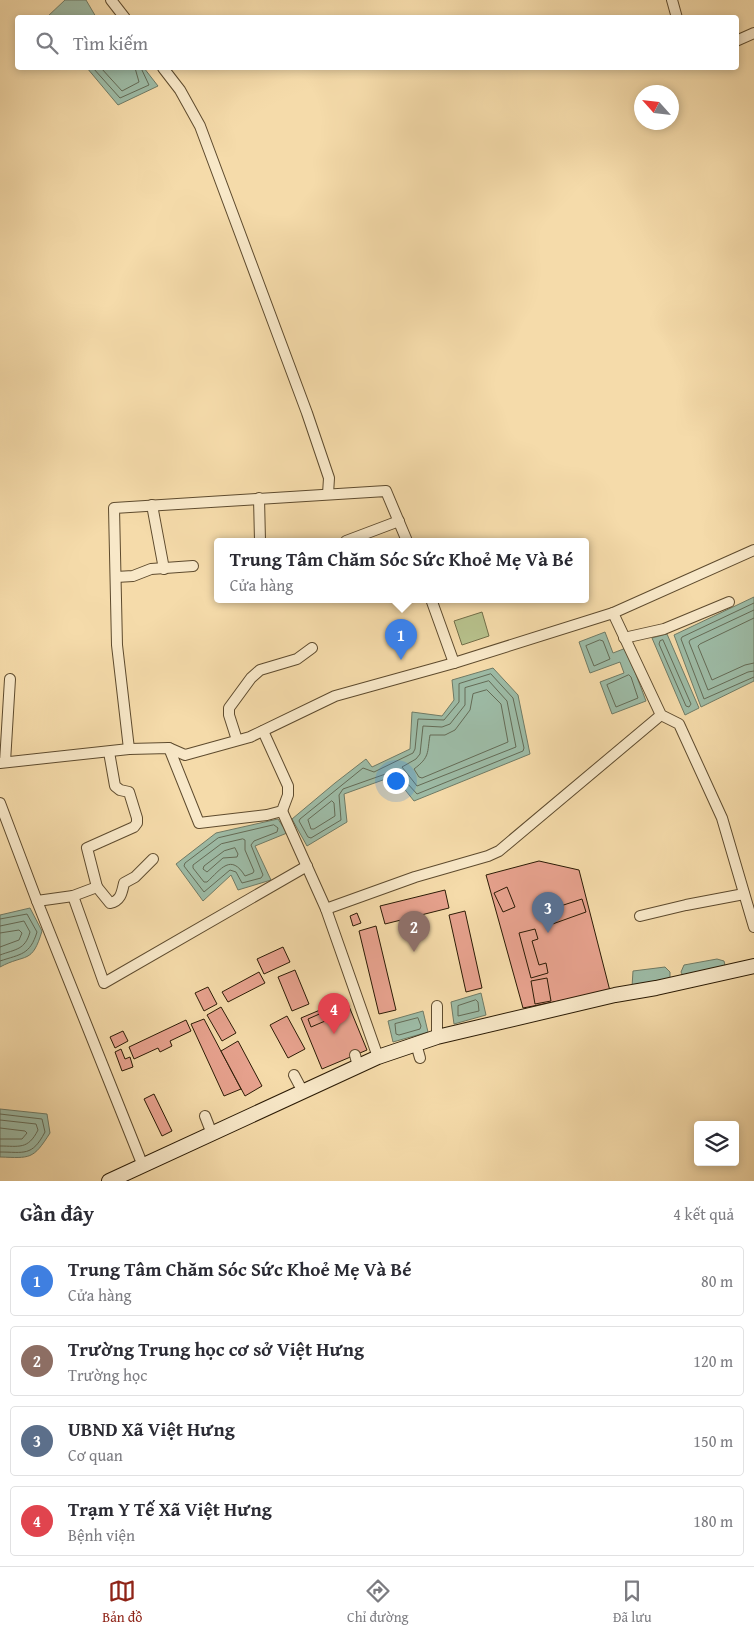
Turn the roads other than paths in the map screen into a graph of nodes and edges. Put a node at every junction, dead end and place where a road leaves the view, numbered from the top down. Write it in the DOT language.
graph roads {
  1 [pos="111,0"];
  2 [pos="672,0"];
  3 [pos="123,15"];
  4 [pos="676,15"];
  5 [pos="754,33"];
  6 [pos="739,40"];
  7 [pos="165,70"];
  8 [pos="328,494"];
  9 [pos="259,498"];
  10 [pos="152,505"];
  11 [pos="399,521"];
  12 [pos="260,538"];
  13 [pos="354,538"];
  14 [pos="406,538"];
  15 [pos="754,550"];
  16 [pos="193,566"];
  17 [pos="164,569"];
  18 [pos="116,577"];
  19 [pos="729,602"];
  20 [pos="432,603"];
  21 [pos="613,613"];
  22 [pos="624,638"];
  23 [pos="312,648"];
  24 [pos="454,663"];
  25 [pos="10,679"];
  26 [pos="661,715"];
  27 [pos="263,731"];
  28 [pos="237,740"];
  29 [pos="169,748"];
  30 [pos="128,749"];
  31 [pos="110,752"];
  32 [pos="2,762"];
  33 [pos="0,803"];
  34 [pos="282,811"];
  35 [pos="153,858"];
  36 [pos="306,866"];
  37 [pos="96,887"];
  38 [pos="744,894"];
  39 [pos="73,896"];
  40 [pos="37,902"];
  41 [pos="326,909"];
  42 [pos="640,916"];
  43 [pos="754,927"];
  44 [pos="754,966"];
  45 [pos="437,1006"];
  46 [pos="437,1037"];
  47 [pos="378,1057"];
  48 [pos="294,1075"];
  49 [pos="303,1092"];
  50 [pos="205,1116"];
  51 [pos="212,1134"];
  52 [pos="143,1166"];
  53 [pos="109,1181"];
  1 -- 3 [label="street"];
  2 -- 4 [label="street"];
  5 -- 6 [label="street"];
  7 -- 8 [label="street"];
  8 -- 9 [label="street"];
  8 -- 11 [label="street"];
  9 -- 10 [label="street"];
  9 -- 12 [label="street"];
  10 -- 17 [label="street"];
  10 -- 18 [label="street"];
  11 -- 13 [label="street"];
  11 -- 14 [label="street"];
  15 -- 21 [label="street"];
  16 -- 17 [label="street"];
  17 -- 18 [label="street"];
  18 -- 30 [label="street"];
  19 -- 22 [label="street"];
  20 -- 24 [label="street"];
  21 -- 22 [label="street"];
  21 -- 24 [label="street"];
  22 -- 26 [label="street"];
  23 -- 28 [label="street"];
  24 -- 27 [label="street"];
  25 -- 32 [label="street"];
  26 -- 38 [label="street"];
  26 -- 41 [label="street"];
  27 -- 28 [label="street"];
  27 -- 34 [label="street"];
  28 -- 29 [label="street"];
  29 -- 30 [label="street"];
  29 -- 34 [label="street"];
  30 -- 31 [label="street"];
  31 -- 32 [label="street"];
  31 -- 37 [label="street"];
  33 -- 40 [label="street"];
  34 -- 36 [label="street"];
  35 -- 37 [label="street"];
  36 -- 39 [label="street"];
  36 -- 41 [label="street"];
  37 -- 39 [label="street"];
  38 -- 42 [label="street"];
  38 -- 43 [label="street"];
  39 -- 40 [label="street"];
  40 -- 52 [label="street"];
  41 -- 47 [label="street"];
  44 -- 46 [label="main road"];
  45 -- 46 [label="street"];
  46 -- 47 [label="main road"];
  47 -- 49 [label="main road"];
  48 -- 49 [label="street"];
  49 -- 51 [label="main road"];
  50 -- 51 [label="street"];
  51 -- 52 [label="main road"];
  52 -- 53 [label="main road"];
}
